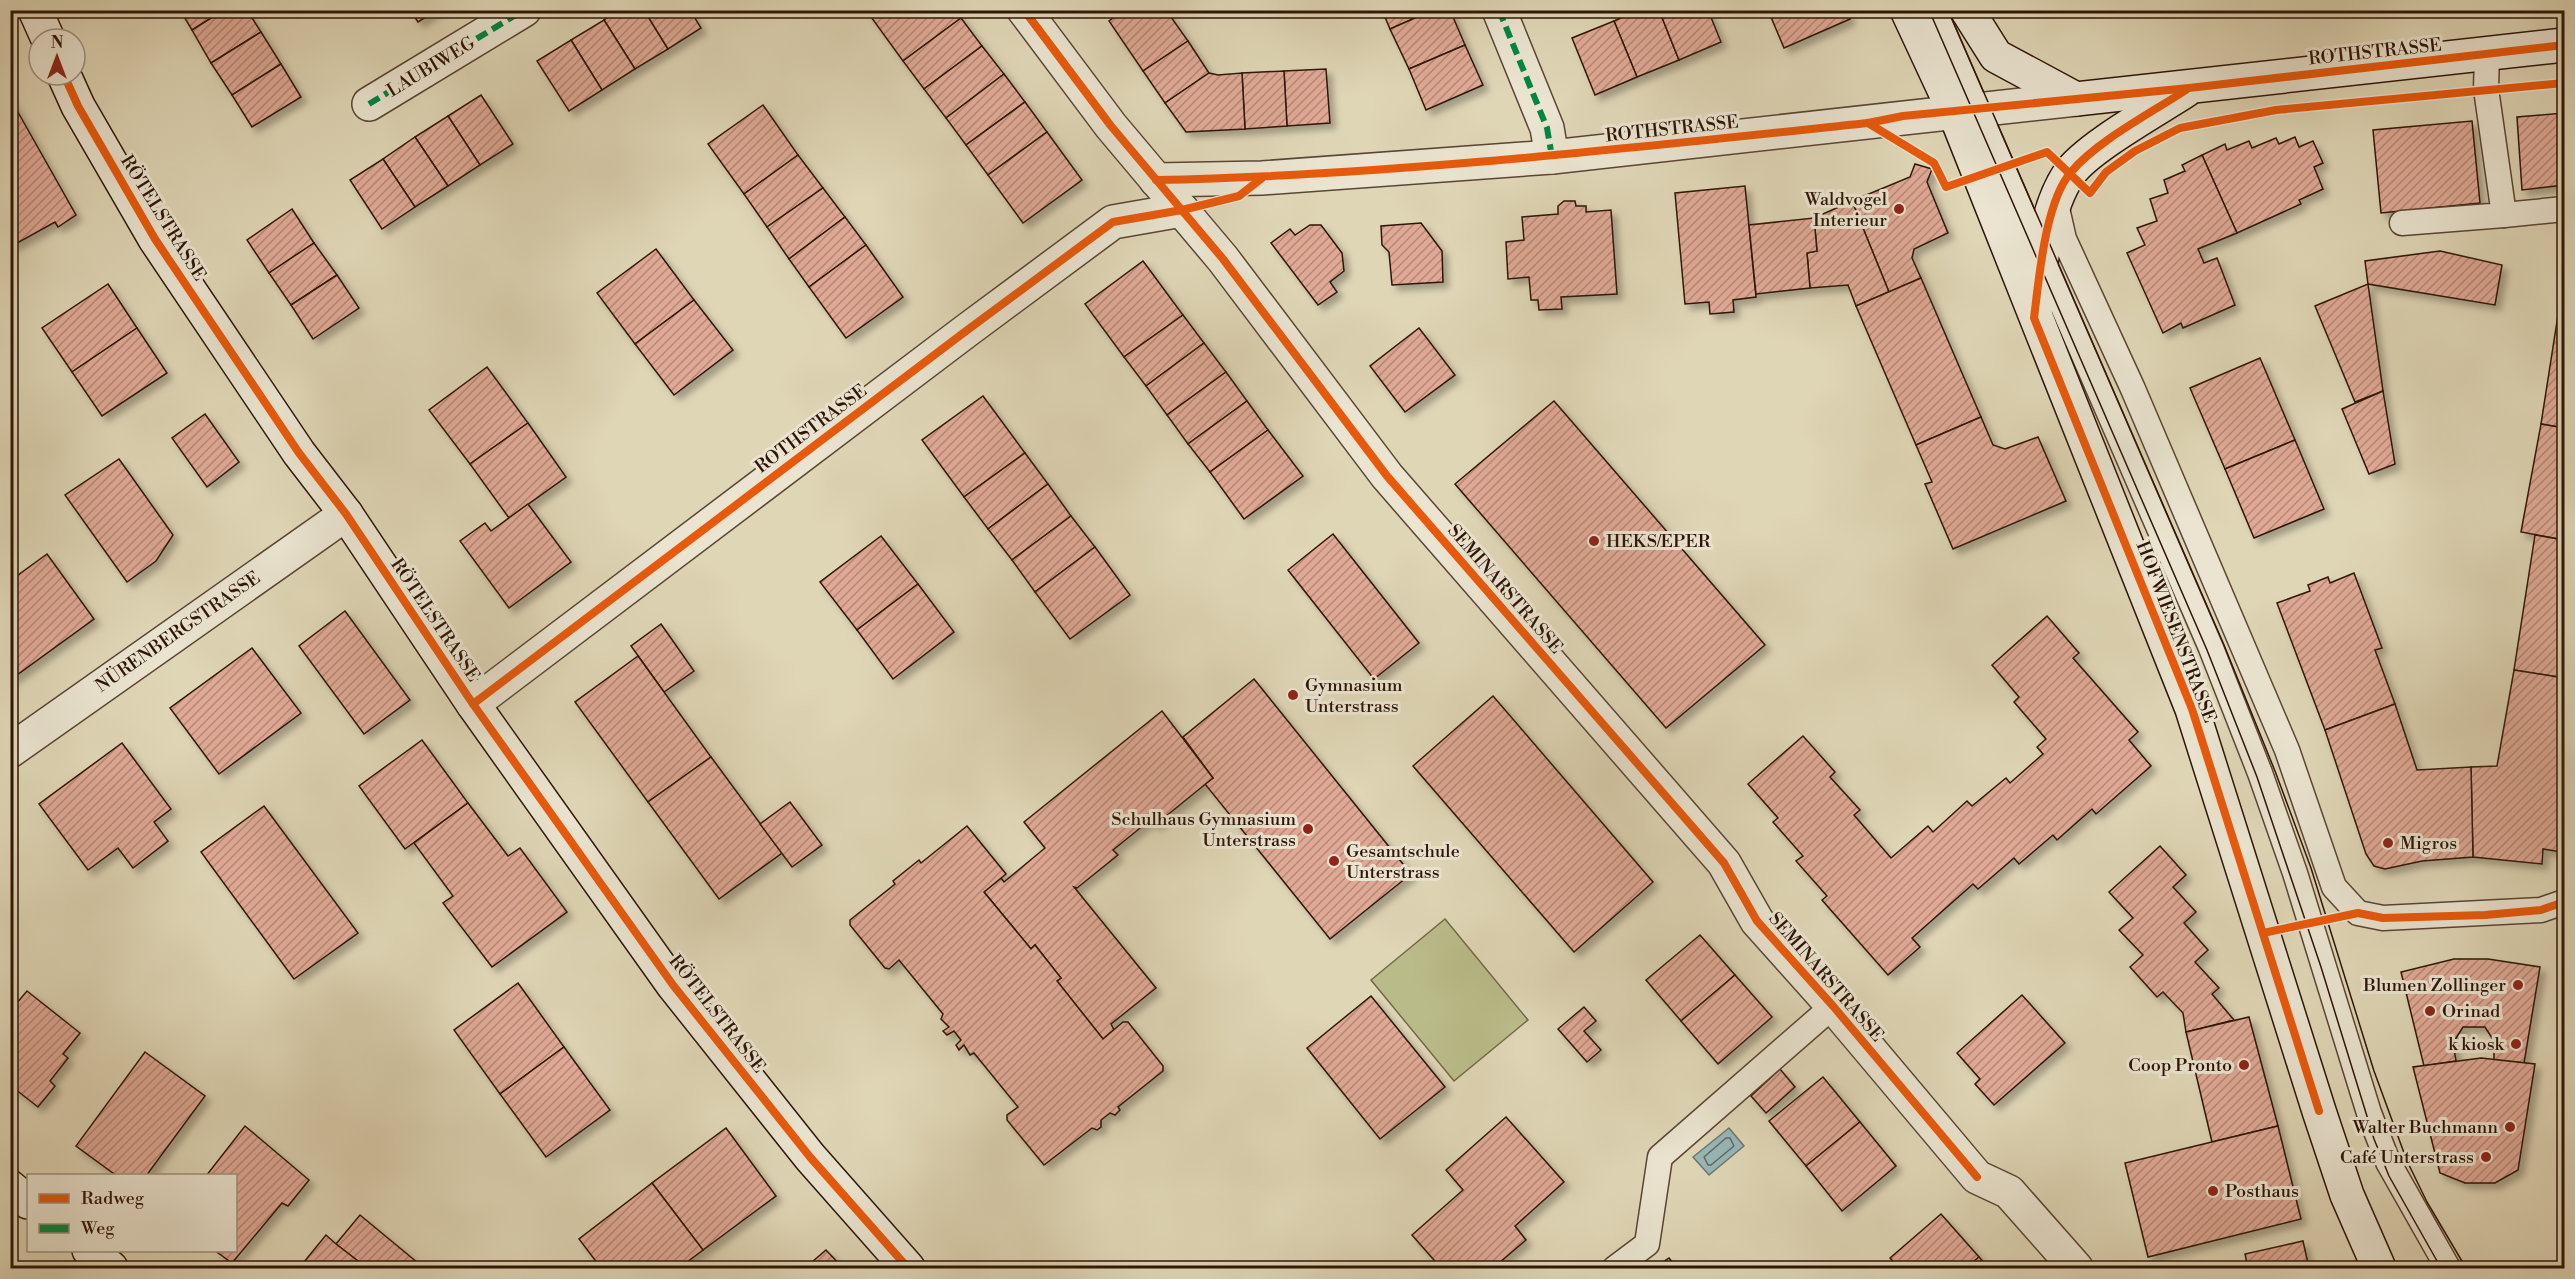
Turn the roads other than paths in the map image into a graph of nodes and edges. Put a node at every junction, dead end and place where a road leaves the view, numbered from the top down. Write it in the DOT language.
graph roads {
  1 [pos="35,10"];
  2 [pos="1499,10"];
  3 [pos="1907,10"];
  4 [pos="1934,10"];
  5 [pos="1967,10"];
  6 [pos="521,11"];
  7 [pos="1035,14"];
  8 [pos="43,27"];
  9 [pos="2565,45"];
  10 [pos="2487,54"];
  11 [pos="69,87"];
  12 [pos="2189,88"];
  13 [pos="2076,99"];
  14 [pos="369,104"];
  15 [pos="1966,110"];
  16 [pos="1552,157"];
  17 [pos="1156,180"];
  18 [pos="2056,201"];
  19 [pos="2565,209"];
  20 [pos="1182,210"];
  21 [pos="2504,215"];
  22 [pos="2402,223"];
  23 [pos="1999,227"];
  24 [pos="2042,258"];
  25 [pos="2091,298"];
  26 [pos="2034,318"];
  27 [pos="346,514"];
  28 [pos="473,704"];
  29 [pos="10,751"];
  30 [pos="2565,902"];
  31 [pos="1833,1006"];
  32 [pos="10,1187"];
  33 [pos="27,1201"];
  34 [pos="90,1252"];
  35 [pos="111,1269"];
  36 [pos="908,1269"];
  37 [pos="1616,1269"];
  38 [pos="2076,1269"];
  39 [pos="2379,1269"];
  40 [pos="2448,1269"];
  1 -- 8 [label="street"];
  2 -- 16 [label="street"];
  3 -- 15 [label="street, HOFWIESENSTRASSE"];
  4 -- 15 [label="lane, HOFWIESENSTRASSE"];
  5 -- 13 [label="street"];
  6 -- 14 [label="street, LAUBIWEG"];
  7 -- 17 [label="street, SEMINARSTRASSE"];
  9 -- 10 [label="street, ROTHSTRASSE"];
  10 -- 12 [label="street, ROTHSTRASSE"];
  10 -- 21 [label="lane"];
  11 -- 27 [label="street, RÖTELSTRASSE"];
  12 -- 13 [label="street, ROTHSTRASSE"];
  12 -- 18 [label="street, ROTHSTRASSE"];
  13 -- 15 [label="street, ROTHSTRASSE"];
  15 -- 16 [label="street, ROTHSTRASSE"];
  15 -- 23 [label="street, HOFWIESENSTRASSE"];
  15 -- 24 [label="lane, HOFWIESENSTRASSE"];
  16 -- 17 [label="street, ROTHSTRASSE"];
  17 -- 20 [label="street, SEMINARSTRASSE"];
  18 -- 24 [label="street, HOFWIESENSTRASSE"];
  18 -- 25 [label="lane, HOFWIESENSTRASSE"];
  19 -- 21 [label="lane"];
  20 -- 28 [label="street, ROTHSTRASSE"];
  20 -- 31 [label="street, SEMINARSTRASSE"];
  21 -- 22 [label="lane"];
  23 -- 24 [label="lane, HOFWIESENSTRASSE"];
  23 -- 26 [label="street, HOFWIESENSTRASSE"];
  24 -- 25 [label="lane, HOFWIESENSTRASSE"];
  24 -- 26 [label="street, HOFWIESENSTRASSE"];
  24 -- 40 [label="lane, HOFWIESENSTRASSE"];
  25 -- 30 [label="lane, HOFWIESENSTRASSE"];
  26 -- 39 [label="street, HOFWIESENSTRASSE"];
  27 -- 28 [label="street, RÖTELSTRASSE"];
  27 -- 29 [label="street, NÜRENBERGSTRASSE"];
  28 -- 36 [label="street, RÖTELSTRASSE"];
  31 -- 37 [label="lane"];
  31 -- 38 [label="street, SEMINARSTRASSE"];
  32 -- 33 [label="street"];
  34 -- 35 [label="street"];
}
